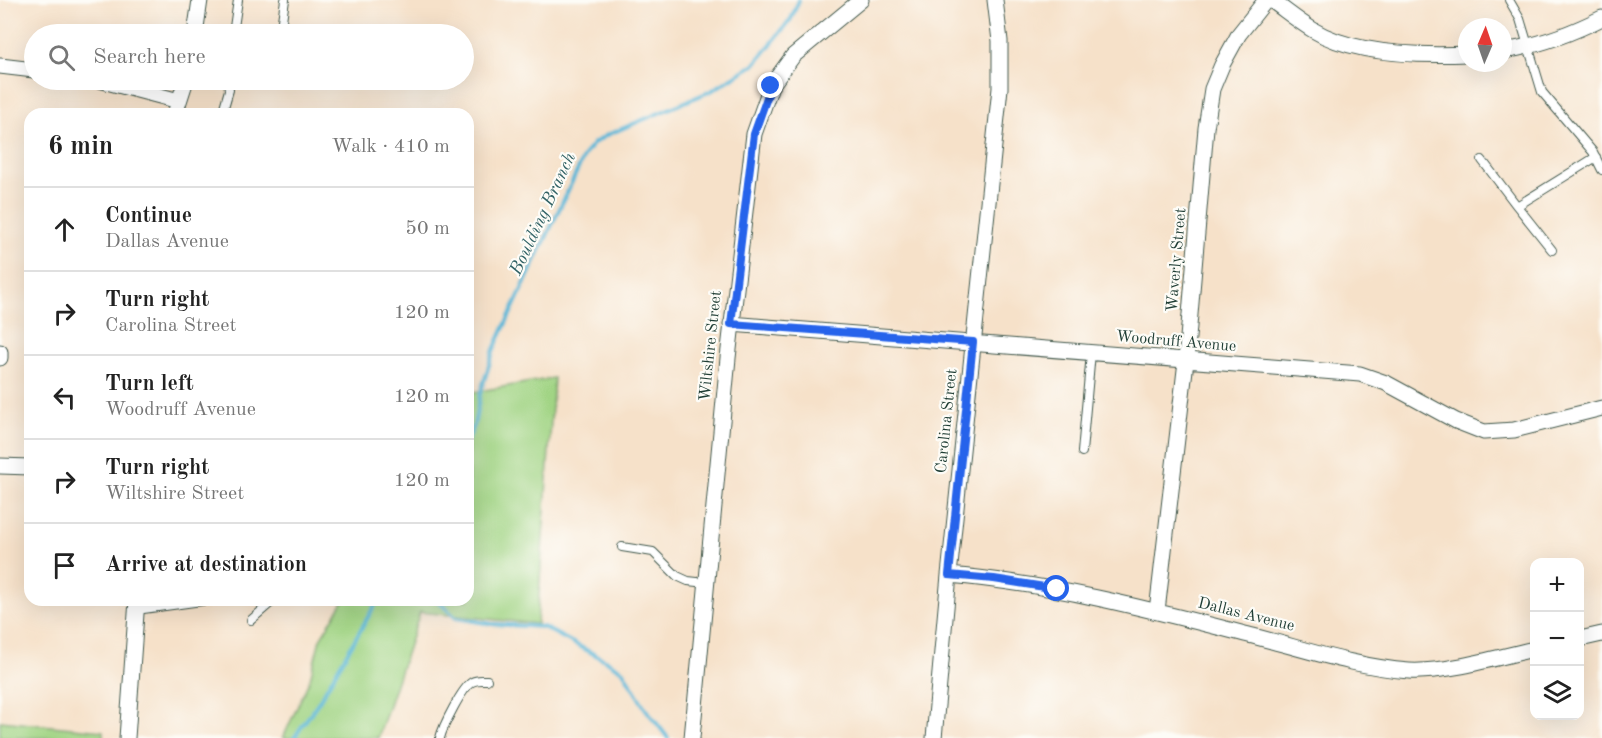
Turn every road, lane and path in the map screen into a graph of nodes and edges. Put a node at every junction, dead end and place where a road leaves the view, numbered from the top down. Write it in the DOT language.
graph roads {
  1 [pos="200,0"];
  2 [pos="238,0"];
  3 [pos="285,0"];
  4 [pos="861,0"];
  5 [pos="995,0"];
  6 [pos="1266,0"];
  7 [pos="1271,0"];
  8 [pos="1509,0"];
  9 [pos="1602,18"];
  10 [pos="200,24"];
  11 [pos="234,24"];
  12 [pos="281,24"];
  13 [pos="1528,48"];
  14 [pos="1512,50"];
  15 [pos="1458,54"];
  16 [pos="0,66"];
  17 [pos="24,69"];
  18 [pos="128,90"];
  19 [pos="183,90"];
  20 [pos="229,90"];
  21 [pos="177,107"];
  22 [pos="224,108"];
  23 [pos="1596,157"];
  24 [pos="1482,160"];
  25 [pos="1602,170"];
  26 [pos="1517,206"];
  27 [pos="1552,250"];
  28 [pos="731,324"];
  29 [pos="973,342"];
  30 [pos="0,351"];
  31 [pos="1091,353"];
  32 [pos="0,358"];
  33 [pos="1186,361"];
  34 [pos="1602,408"];
  35 [pos="1082,452"];
  36 [pos="0,466"];
  37 [pos="24,467"];
  38 [pos="622,547"];
  39 [pos="949,575"];
  40 [pos="706,583"];
  41 [pos="137,606"];
  42 [pos="267,606"];
  43 [pos="1157,611"];
  44 [pos="251,620"];
  45 [pos="1602,634"];
  46 [pos="1584,638"];
  47 [pos="1530,650"];
  48 [pos="487,680"];
  49 [pos="127,738"];
  50 [pos="440,738"];
  51 [pos="692,738"];
  52 [pos="934,738"];
  1 -- 10 [label="street"];
  2 -- 11 [label="lane"];
  3 -- 12 [label="lane"];
  4 -- 28 [label="street, Wiltshire Street"];
  5 -- 29 [label="street, Carolina Street"];
  6 -- 33 [label="street, Waverly Street"];
  7 -- 15 [label="street"];
  8 -- 13 [label="lane"];
  9 -- 13 [label="street"];
  13 -- 14 [label="street"];
  13 -- 23 [label="lane"];
  16 -- 17 [label="street"];
  18 -- 21 [label="street"];
  19 -- 21 [label="street"];
  20 -- 22 [label="lane"];
  23 -- 25 [label="lane"];
  23 -- 26 [label="lane"];
  24 -- 26 [label="lane"];
  26 -- 27 [label="lane"];
  28 -- 29 [label="street, Woodruff Avenue"];
  28 -- 40 [label="street, Wiltshire Street"];
  29 -- 31 [label="street, Woodruff Avenue"];
  29 -- 39 [label="street, Carolina Street"];
  30 -- 32 [label="street"];
  31 -- 33 [label="street, Woodruff Avenue"];
  31 -- 35 [label="lane"];
  33 -- 34 [label="street, Woodruff Avenue"];
  33 -- 43 [label="street, Waverly Street"];
  36 -- 37 [label="street"];
  38 -- 40 [label="lane"];
  39 -- 43 [label="street, Dallas Avenue"];
  39 -- 52 [label="street, Carolina Street"];
  40 -- 51 [label="street, Wiltshire Street"];
  41 -- 49 [label="street"];
  42 -- 44 [label="lane"];
  43 -- 47 [label="street, Dallas Avenue"];
  45 -- 46 [label="street"];
  48 -- 50 [label="lane"];
}
